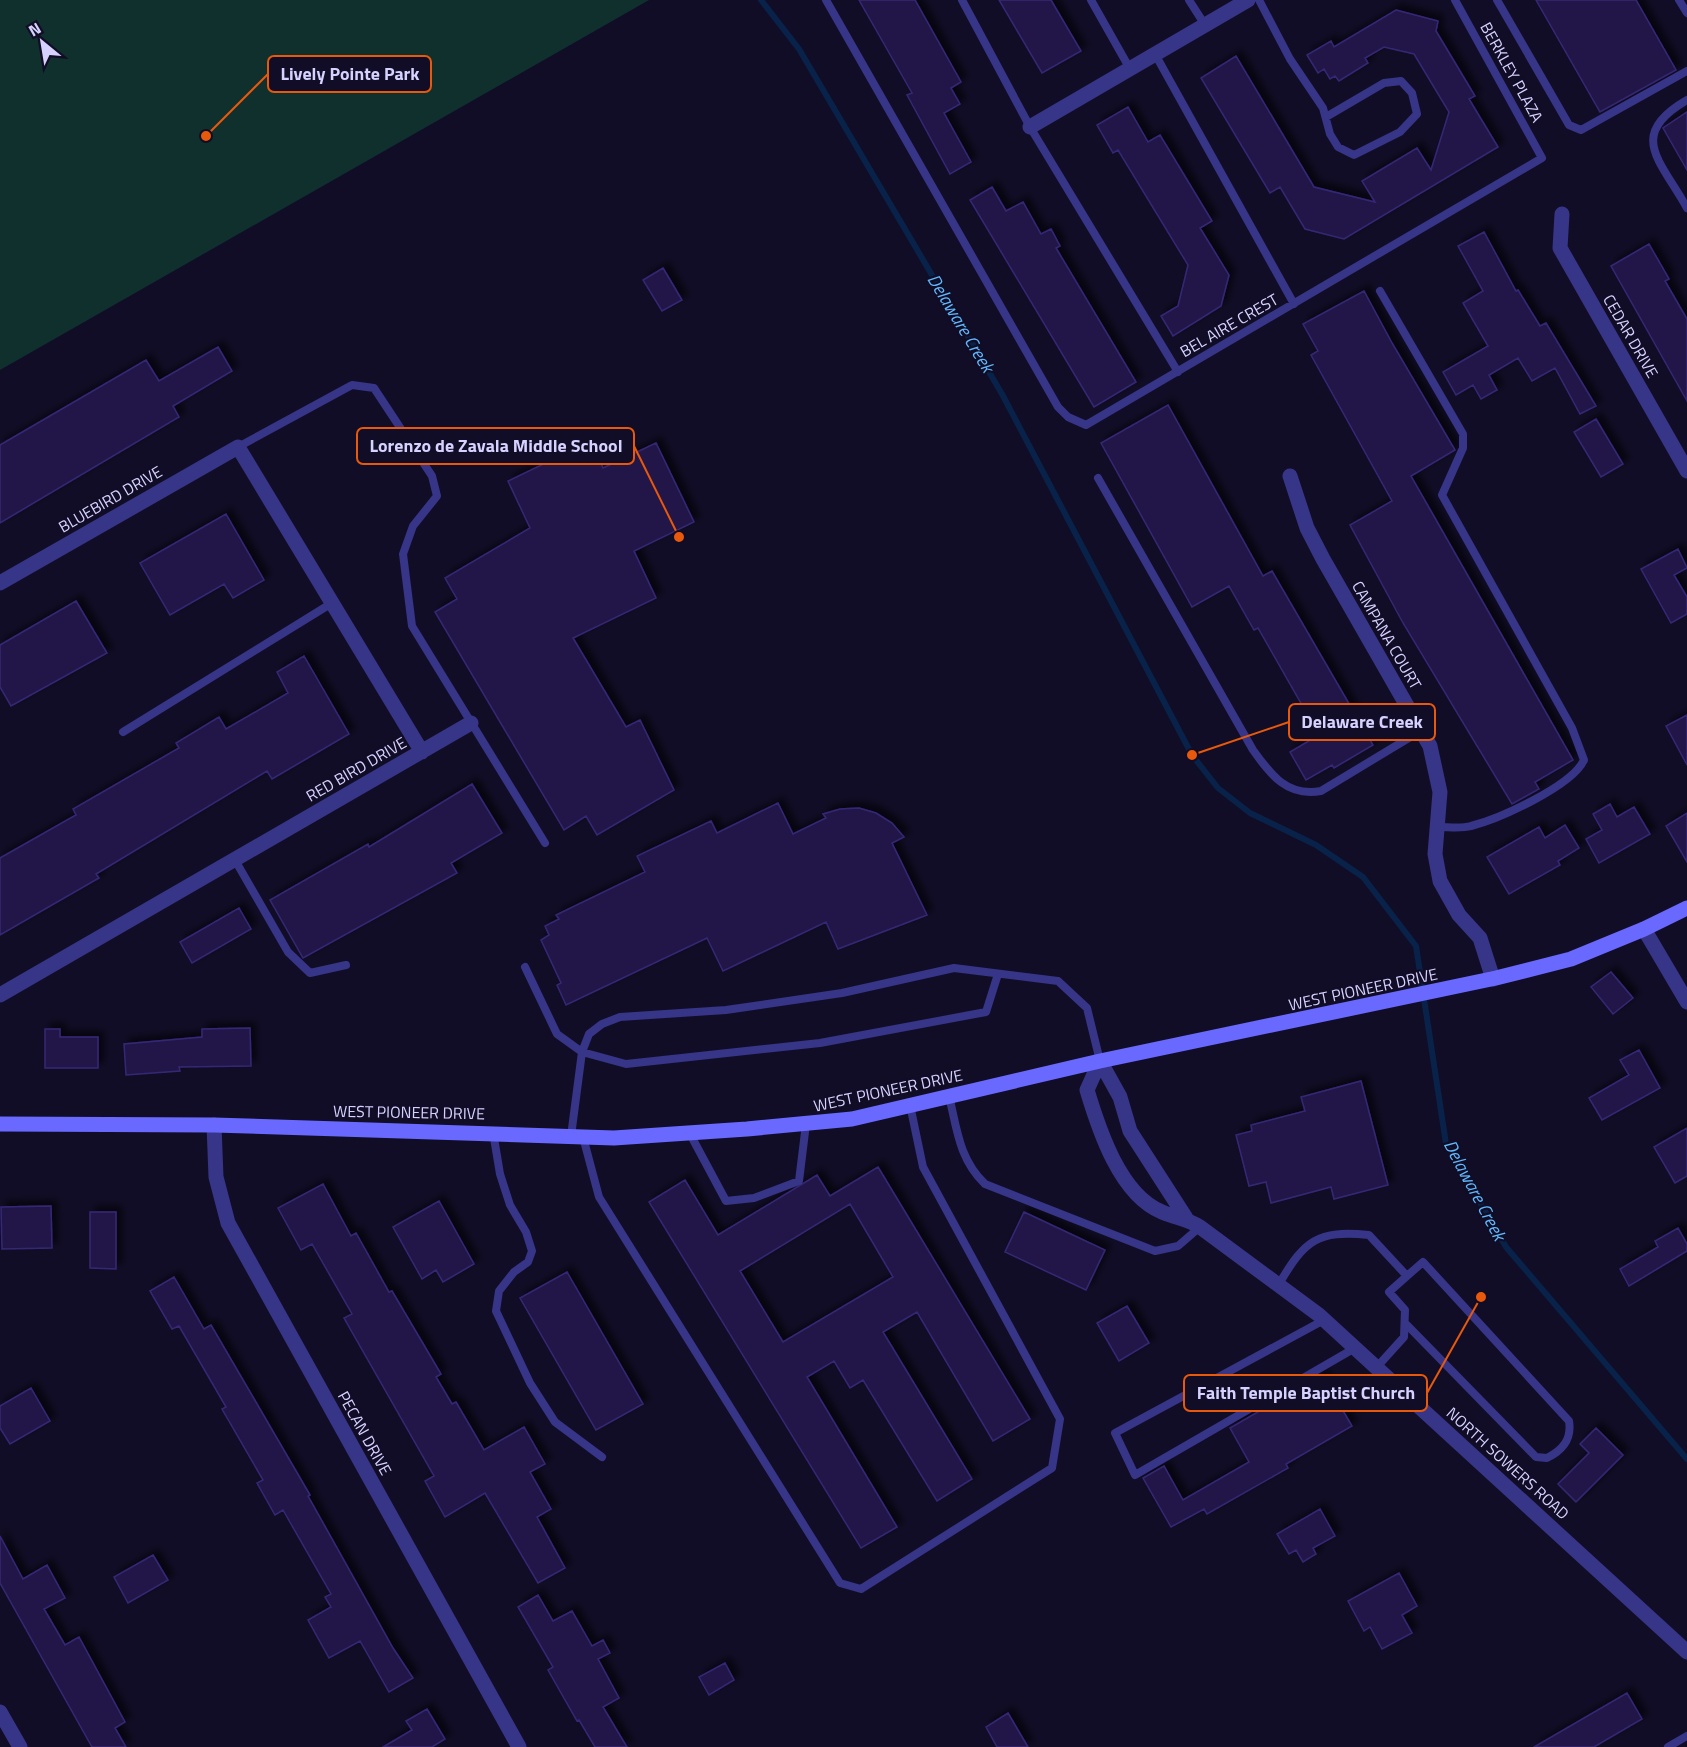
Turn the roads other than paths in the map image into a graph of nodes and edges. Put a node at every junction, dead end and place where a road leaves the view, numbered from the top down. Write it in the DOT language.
graph roads {
  1 [pos="826,0"];
  2 [pos="962,0"];
  3 [pos="1091,0"];
  4 [pos="1189,0"];
  5 [pos="1248,0"];
  6 [pos="1259,0"];
  7 [pos="1455,0"];
  8 [pos="1497,0"];
  9 [pos="1679,0"];
  10 [pos="1687,13"];
  11 [pos="1205,25"];
  12 [pos="1155,54"];
  13 [pos="1130,69"];
  14 [pos="1687,71"];
  15 [pos="1687,100"];
  16 [pos="1326,117"];
  17 [pos="1030,127"];
  18 [pos="1542,158"];
  19 [pos="1687,208"];
  20 [pos="1562,214"];
  21 [pos="1380,291"];
  22 [pos="1294,304"];
  23 [pos="1178,372"];
  24 [pos="238,447"];
  25 [pos="1687,471"];
  26 [pos="1290,476"];
  27 [pos="1098,478"];
  28 [pos="0,583"];
  29 [pos="332,603"];
  30 [pos="471,723"];
  31 [pos="1422,730"];
  32 [pos="123,732"];
  33 [pos="422,752"];
  34 [pos="1438,827"];
  35 [pos="545,843"];
  36 [pos="235,860"];
  37 [pos="1687,908"];
  38 [pos="1644,929"];
  39 [pos="346,965"];
  40 [pos="525,968"];
  41 [pos="998,974"];
  42 [pos="1493,979"];
  43 [pos="0,995"];
  44 [pos="1687,1002"];
  45 [pos="582,1052"];
  46 [pos="1100,1061"];
  47 [pos="949,1096"];
  48 [pos="910,1105"];
  49 [pos="0,1124"];
  50 [pos="214,1125"];
  51 [pos="806,1125"];
  52 [pos="493,1132"];
  53 [pos="689,1132"];
  54 [pos="577,1137"];
  55 [pos="1186,1218"];
  56 [pos="1200,1227"];
  57 [pos="1407,1276"];
  58 [pos="1279,1284"];
  59 [pos="1324,1320"];
  60 [pos="1406,1324"];
  61 [pos="1355,1348"];
  62 [pos="1377,1368"];
  63 [pos="602,1457"];
  64 [pos="1687,1652"];
  65 [pos="0,1712"];
  66 [pos="1687,1736"];
  67 [pos="20,1747"];
  68 [pos="519,1747"];
  69 [pos="1668,1747"];
  1 -- 23 [label="lane"];
  2 -- 17 [label="lane, BEL AIRE CREST"];
  3 -- 13 [label="lane"];
  4 -- 11 [label="lane"];
  5 -- 11 [label="street"];
  6 -- 16 [label="lane"];
  7 -- 18 [label="lane, BERKLEY PLAZA"];
  8 -- 14 [label="lane"];
  9 -- 10 [label="lane"];
  11 -- 12 [label="street"];
  12 -- 13 [label="street"];
  12 -- 22 [label="lane"];
  13 -- 17 [label="street"];
  15 -- 19 [label="lane"];
  16 -- 16 [label="lane"];
  17 -- 23 [label="lane, BEL AIRE CREST"];
  18 -- 22 [label="lane, BEL AIRE CREST"];
  20 -- 25 [label="street, CEDAR DRIVE"];
  21 -- 34 [label="lane"];
  22 -- 23 [label="lane, BEL AIRE CREST"];
  24 -- 28 [label="street, BLUEBIRD DRIVE"];
  24 -- 29 [label="street, RED BIRD DRIVE"];
  24 -- 30 [label="lane"];
  26 -- 31 [label="street, CAMPANA COURT"];
  27 -- 31 [label="lane"];
  29 -- 32 [label="lane"];
  29 -- 33 [label="street, RED BIRD DRIVE"];
  30 -- 33 [label="street"];
  30 -- 35 [label="lane"];
  31 -- 34 [label="street, CAMPANA COURT"];
  33 -- 36 [label="street, RED BIRD DRIVE"];
  34 -- 42 [label="street, CAMPANA COURT"];
  36 -- 39 [label="lane"];
  36 -- 43 [label="street, RED BIRD DRIVE"];
  37 -- 38 [label="main road, WEST PIONEER DRIVE"];
  38 -- 42 [label="main road, WEST PIONEER DRIVE"];
  38 -- 44 [label="street"];
  40 -- 45 [label="lane"];
  41 -- 45 [label="lane"];
  41 -- 45 [label="lane"];
  41 -- 46 [label="lane"];
  42 -- 46 [label="main road, WEST PIONEER DRIVE"];
  45 -- 54 [label="lane"];
  46 -- 47 [label="main road, WEST PIONEER DRIVE"];
  46 -- 55 [label="street, NORTH SOWERS ROAD"];
  46 -- 55 [label="street, NORTH SOWERS ROAD"];
  47 -- 48 [label="main road, WEST PIONEER DRIVE"];
  47 -- 56 [label="lane"];
  48 -- 51 [label="main road, WEST PIONEER DRIVE"];
  48 -- 54 [label="lane"];
  49 -- 50 [label="main road, WEST PIONEER DRIVE"];
  50 -- 52 [label="main road, WEST PIONEER DRIVE"];
  50 -- 68 [label="street, PECAN DRIVE"];
  51 -- 53 [label="main road, WEST PIONEER DRIVE"];
  51 -- 53 [label="lane"];
  52 -- 54 [label="main road, WEST PIONEER DRIVE"];
  52 -- 63 [label="lane"];
  53 -- 54 [label="main road, WEST PIONEER DRIVE"];
  55 -- 56 [label="street, NORTH SOWERS ROAD"];
  56 -- 58 [label="street, NORTH SOWERS ROAD"];
  57 -- 58 [label="lane"];
  57 -- 60 [label="lane"];
  57 -- 60 [label="lane"];
  58 -- 59 [label="street, NORTH SOWERS ROAD"];
  59 -- 61 [label="street, NORTH SOWERS ROAD"];
  59 -- 61 [label="lane"];
  60 -- 62 [label="lane"];
  61 -- 62 [label="street, NORTH SOWERS ROAD"];
  62 -- 64 [label="street, NORTH SOWERS ROAD"];
  65 -- 67 [label="street"];
  66 -- 69 [label="lane"];
}
